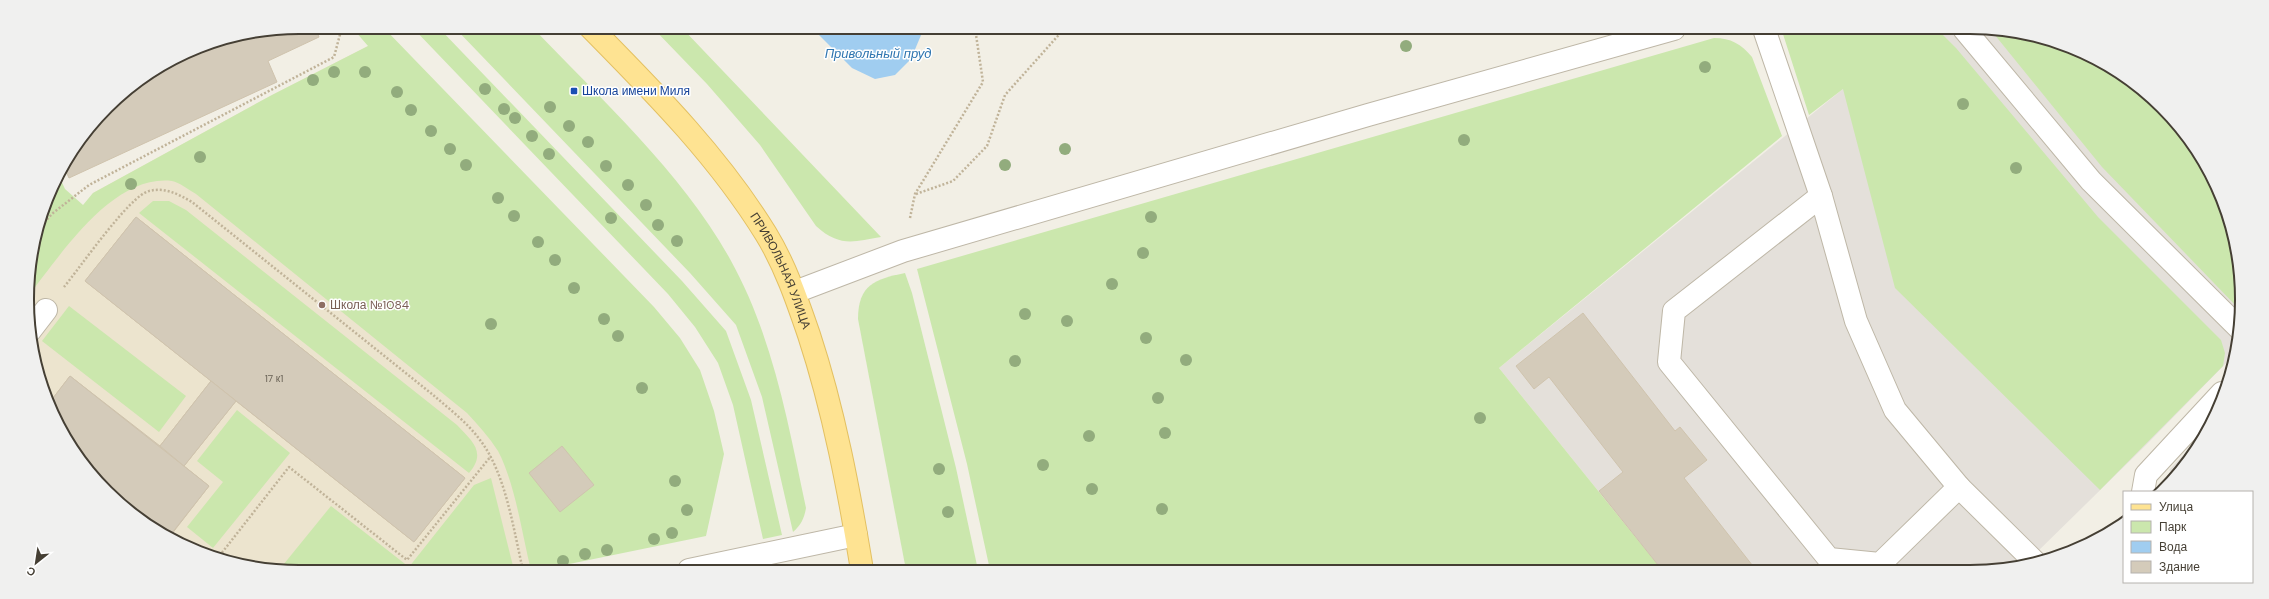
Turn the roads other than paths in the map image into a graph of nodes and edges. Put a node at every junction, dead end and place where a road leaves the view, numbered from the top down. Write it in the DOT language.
graph roads {
  1 [pos="597,34"];
  2 [pos="1656,34"];
  3 [pos="1766,34"];
  4 [pos="1968,34"];
  5 [pos="1821,196"];
  6 [pos="795,292"];
  7 [pos="46,310"];
  8 [pos="2234,323"];
  9 [pos="35,324"];
  10 [pos="2215,400"];
  11 [pos="1959,487"];
  12 [pos="2143,491"];
  13 [pos="856,535"];
  14 [pos="2031,558"];
  15 [pos="713,565"];
  16 [pos="861,565"];
  1 -- 6 [label="main road, ПРИВОЛЬНАЯ УЛИЦА"];
  2 -- 6 [label="lane"];
  3 -- 5 [label="lane"];
  4 -- 8 [label="lane"];
  5 -- 11 [label="lane"];
  5 -- 11 [label="lane"];
  6 -- 13 [label="main road, ПРИВОЛЬНАЯ УЛИЦА"];
  7 -- 9 [label="lane"];
  10 -- 12 [label="lane"];
  11 -- 14 [label="lane"];
  13 -- 15 [label="lane"];
  13 -- 16 [label="main road, ПРИВОЛЬНАЯ УЛИЦА"];
}
